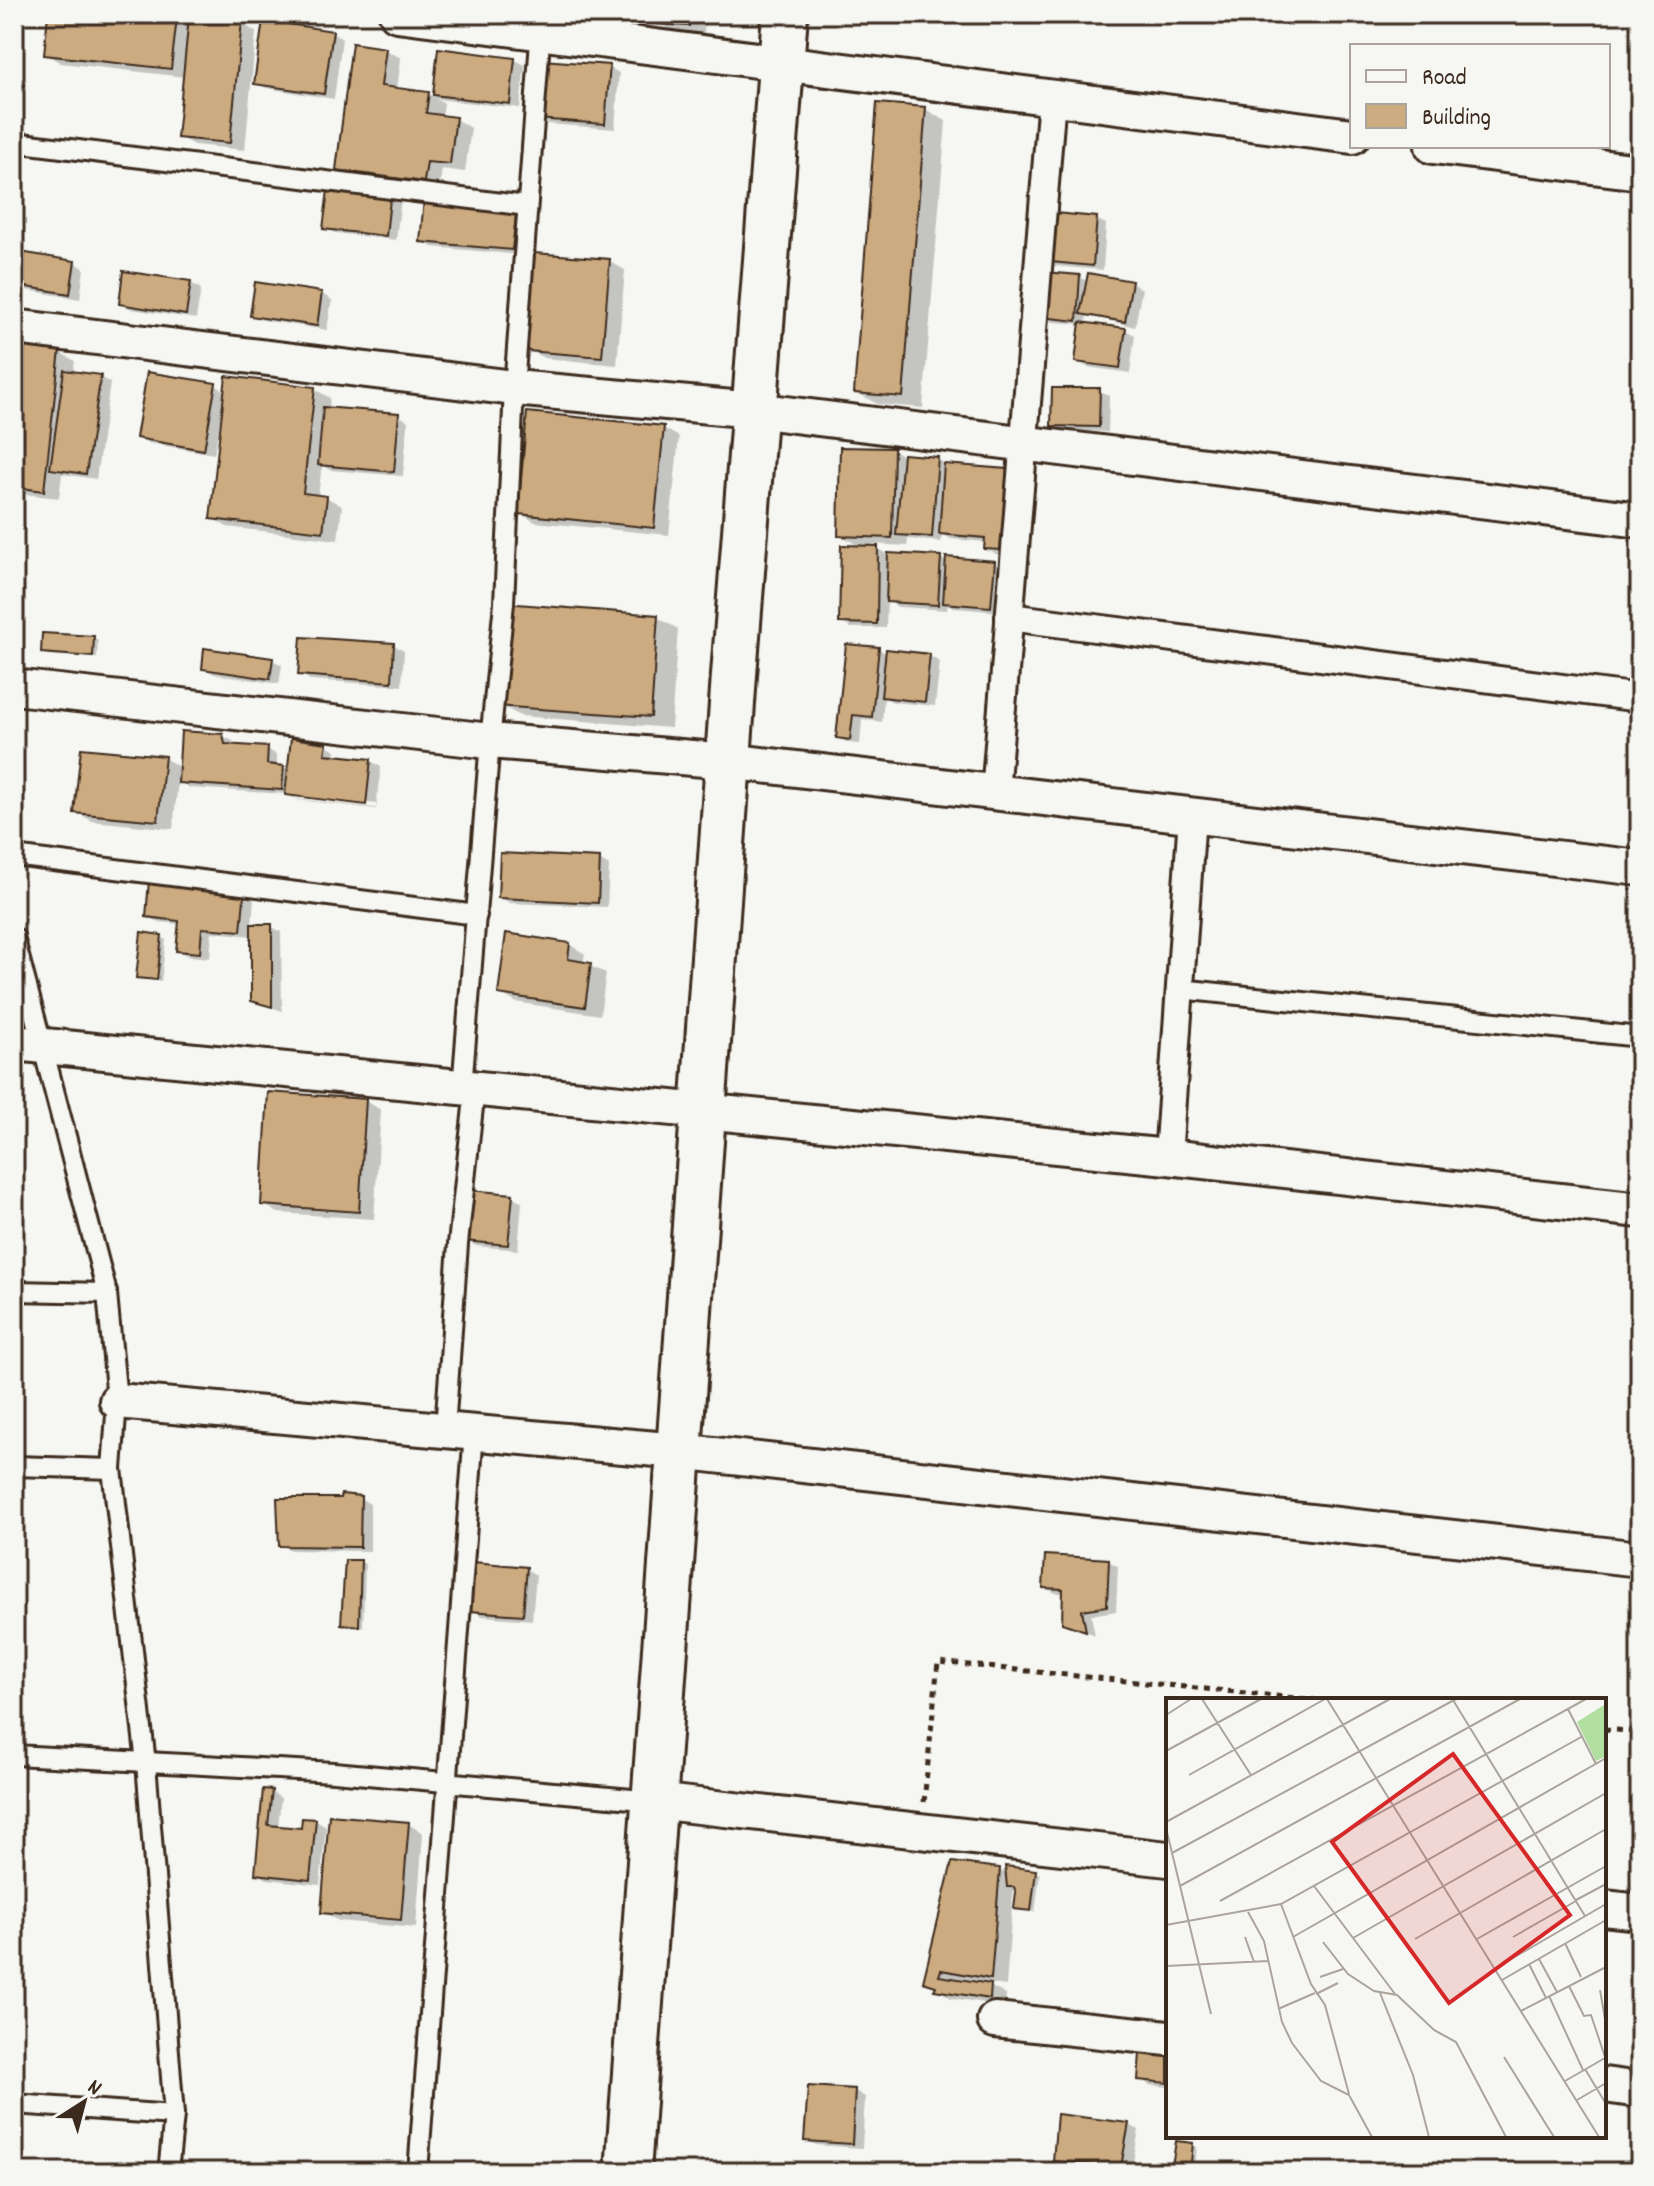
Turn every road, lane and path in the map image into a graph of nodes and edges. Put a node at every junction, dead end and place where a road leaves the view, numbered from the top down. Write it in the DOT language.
graph roads {
  1 [pos="397,14"];
  2 [pos="785,14"];
  3 [pos="541,23"];
  4 [pos="781,65"];
  5 [pos="1052,98"];
  6 [pos="1350,136"];
  7 [pos="14,142"];
  8 [pos="1449,148"];
  9 [pos="1640,172"];
  10 [pos="527,206"];
  11 [pos="14,327"];
  12 [pos="514,388"];
  13 [pos="754,410"];
  14 [pos="1023,444"];
  15 [pos="1640,520"];
  16 [pos="1009,617"];
  17 [pos="14,687"];
  18 [pos="1640,698"];
  19 [pos="490,741"];
  20 [pos="728,761"];
  21 [pos="995,793"];
  22 [pos="1192,816"];
  23 [pos="14,856"];
  24 [pos="1640,868"];
  25 [pos="477,915"];
  26 [pos="14,937"];
  27 [pos="1180,989"];
  28 [pos="1640,1037"];
  29 [pos="29,1044"];
  30 [pos="468,1088"];
  31 [pos="703,1111"];
  32 [pos="1168,1157"];
  33 [pos="1640,1210"];
  34 [pos="14,1291"];
  35 [pos="107,1293"];
  36 [pos="117,1401"];
  37 [pos="460,1431"];
  38 [pos="679,1451"];
  39 [pos="14,1466"];
  40 [pos="112,1469"];
  41 [pos="1640,1559"];
  42 [pos="1295,1698"];
  43 [pos="1606,1729"];
  44 [pos="1640,1732"];
  45 [pos="14,1755"];
  46 [pos="146,1763"];
  47 [pos="447,1782"];
  48 [pos="654,1801"];
  49 [pos="921,1831"];
  50 [pos="1166,1859"];
  51 [pos="1606,1908"];
  52 [pos="1640,1912"];
  53 [pos="995,2020"];
  54 [pos="1166,2038"];
  55 [pos="1606,2085"];
  56 [pos="1640,2090"];
  57 [pos="14,2104"];
  58 [pos="174,2115"];
  59 [pos="168,2172"];
  60 [pos="418,2172"];
  61 [pos="628,2172"];
  1 -- 3 [label="street"];
  2 -- 4 [label="main road"];
  3 -- 4 [label="street"];
  3 -- 10 [label="lane"];
  4 -- 5 [label="street"];
  4 -- 13 [label="main road"];
  5 -- 6 [label="street"];
  5 -- 14 [label="street"];
  7 -- 10 [label="lane"];
  8 -- 9 [label="street"];
  10 -- 12 [label="lane"];
  11 -- 12 [label="street"];
  12 -- 13 [label="street"];
  12 -- 19 [label="lane"];
  13 -- 14 [label="street"];
  13 -- 20 [label="main road"];
  14 -- 15 [label="street"];
  14 -- 16 [label="street"];
  16 -- 18 [label="street"];
  16 -- 21 [label="street"];
  17 -- 19 [label="street"];
  19 -- 20 [label="street"];
  19 -- 25 [label="lane"];
  20 -- 21 [label="street"];
  20 -- 31 [label="main road"];
  21 -- 22 [label="street"];
  22 -- 24 [label="street"];
  22 -- 27 [label="street"];
  23 -- 25 [label="lane"];
  25 -- 30 [label="lane"];
  26 -- 29 [label="lane"];
  27 -- 28 [label="lane"];
  27 -- 32 [label="street"];
  29 -- 30 [label="street"];
  29 -- 35 [label="lane"];
  30 -- 31 [label="street"];
  30 -- 37 [label="lane"];
  31 -- 32 [label="street"];
  31 -- 38 [label="main road"];
  32 -- 33 [label="street"];
  34 -- 35 [label="lane"];
  35 -- 36 [label="lane"];
  36 -- 37 [label="street"];
  36 -- 40 [label="lane"];
  37 -- 38 [label="street"];
  37 -- 47 [label="lane"];
  38 -- 41 [label="street"];
  38 -- 48 [label="main road"];
  39 -- 40 [label="lane"];
  40 -- 46 [label="lane"];
  42 -- 49 [label="path"];
  43 -- 44 [label="path"];
  45 -- 46 [label="lane"];
  46 -- 47 [label="lane"];
  46 -- 58 [label="lane"];
  47 -- 48 [label="lane"];
  47 -- 60 [label="lane"];
  48 -- 49 [label="street"];
  48 -- 61 [label="main road"];
  49 -- 50 [label="street"];
  51 -- 52 [label="street"];
  53 -- 54 [label="street"];
  55 -- 56 [label="street"];
  57 -- 58 [label="lane"];
  58 -- 59 [label="lane"];
}
